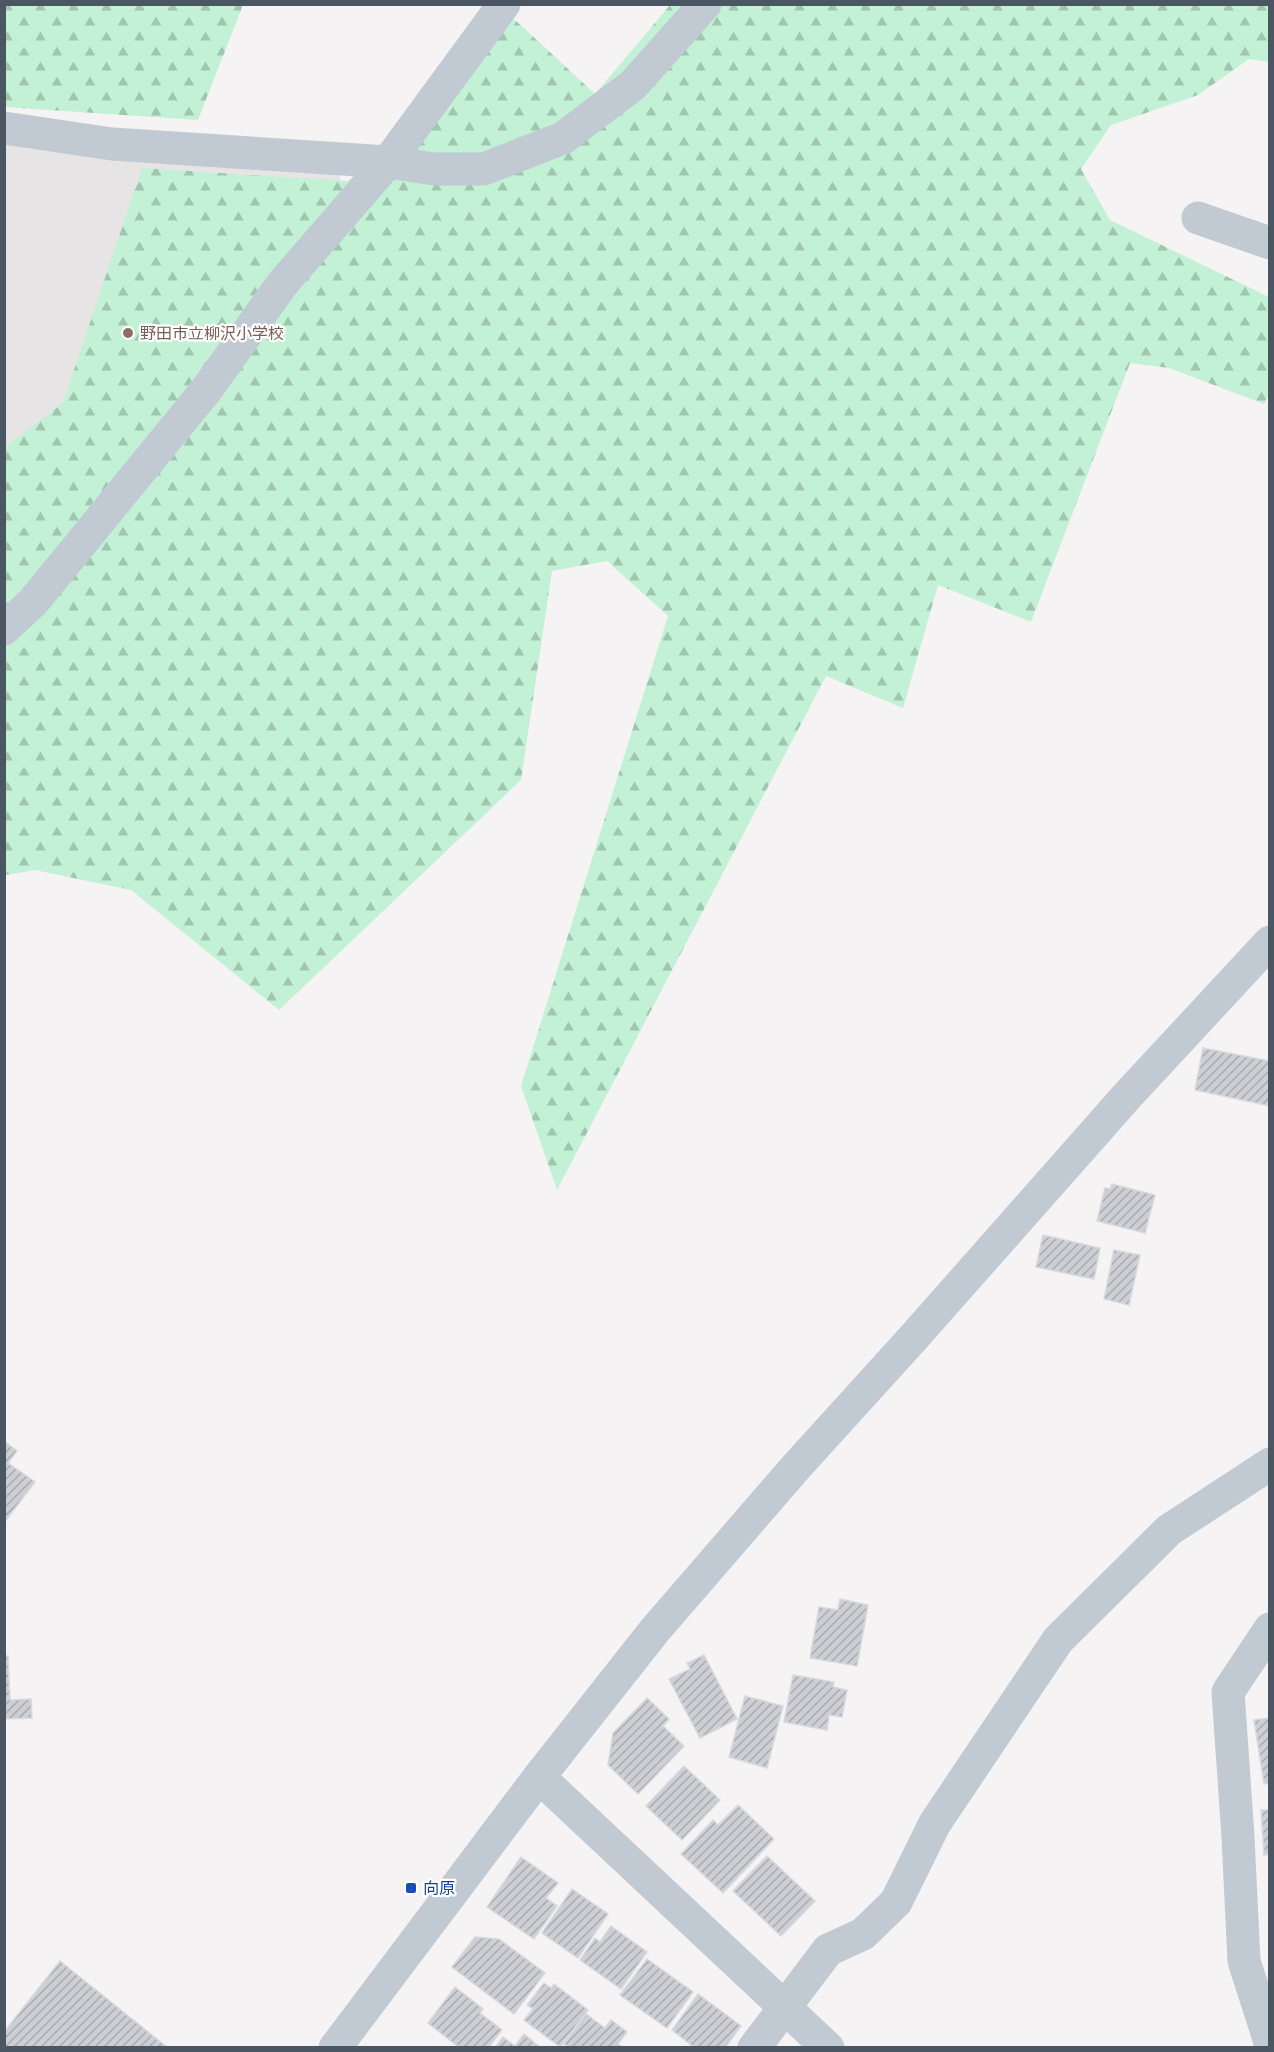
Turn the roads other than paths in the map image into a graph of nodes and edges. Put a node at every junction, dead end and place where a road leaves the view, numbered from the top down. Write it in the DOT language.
graph roads {
  1 [pos="504,4"];
  2 [pos="705,4"];
  3 [pos="4,128"];
  4 [pos="388,162"];
  5 [pos="1198,218"];
  6 [pos="1269,243"];
  7 [pos="4,628"];
  8 [pos="1269,942"];
  9 [pos="1269,1464"];
  10 [pos="1269,1629"];
  11 [pos="539,1777"];
  12 [pos="784,2006"];
  13 [pos="1269,2042"];
  14 [pos="335,2048"];
  15 [pos="754,2048"];
  16 [pos="828,2048"];
  1 -- 4 [label="street"];
  2 -- 4 [label="street"];
  3 -- 4 [label="street"];
  4 -- 7 [label="street"];
  5 -- 6 [label="street"];
  8 -- 11 [label="street"];
  9 -- 12 [label="street"];
  10 -- 13 [label="street"];
  11 -- 12 [label="street"];
  11 -- 14 [label="street"];
  12 -- 15 [label="street"];
  12 -- 16 [label="street"];
}
